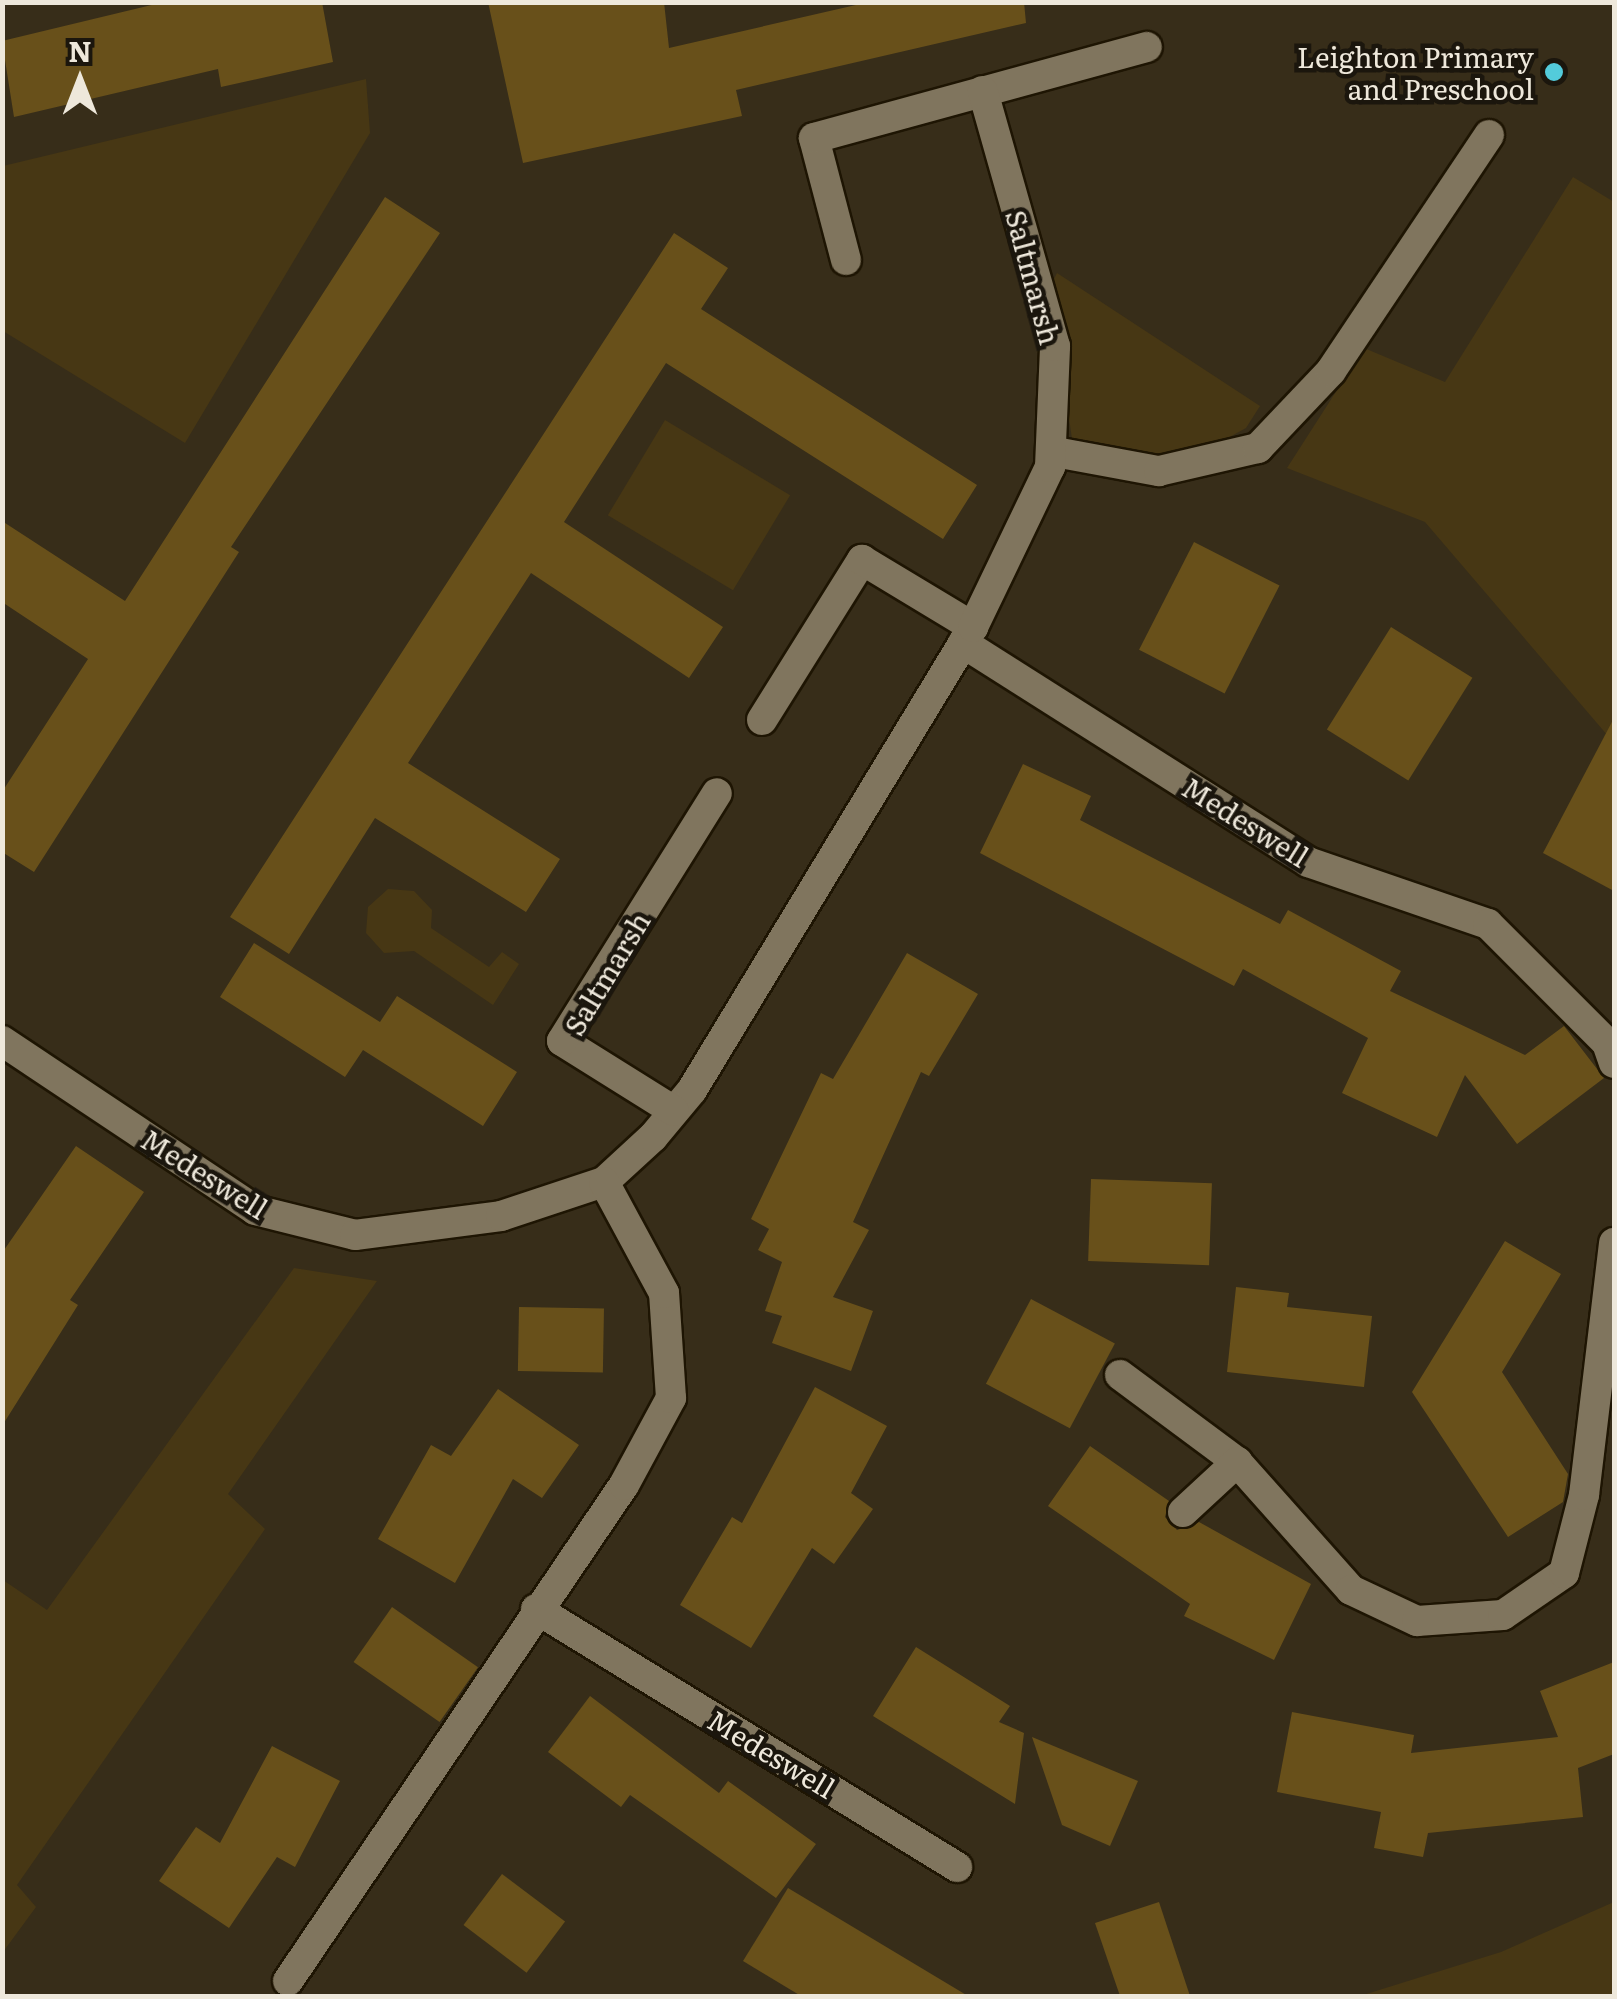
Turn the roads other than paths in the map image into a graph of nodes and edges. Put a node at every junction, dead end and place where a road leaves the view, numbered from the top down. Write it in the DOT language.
graph roads {
  1 [pos="1147,47"];
  2 [pos="983,91"];
  3 [pos="1488,134"];
  4 [pos="846,260"];
  5 [pos="1052,460"];
  6 [pos="968,635"];
  7 [pos="762,720"];
  8 [pos="717,793"];
  9 [pos="2,1041"];
  10 [pos="1614,1063"];
  11 [pos="674,1111"];
  12 [pos="604,1182"];
  13 [pos="1614,1243"];
  14 [pos="1611,1300"];
  15 [pos="1120,1375"];
  16 [pos="1237,1462"];
  17 [pos="1182,1512"];
  18 [pos="536,1609"];
  19 [pos="957,1867"];
  20 [pos="288,1981"];
  1 -- 2 [label="street"];
  2 -- 4 [label="street"];
  2 -- 5 [label="street, Saltmarsh"];
  3 -- 5 [label="street"];
  5 -- 6 [label="street, Medeswell"];
  6 -- 7 [label="street"];
  6 -- 10 [label="street, Medeswell"];
  6 -- 11 [label="street, Medeswell"];
  8 -- 11 [label="street, Saltmarsh"];
  9 -- 12 [label="street, Medeswell"];
  11 -- 12 [label="street, Medeswell"];
  12 -- 18 [label="street"];
  13 -- 14 [label="street"];
  14 -- 16 [label="street"];
  15 -- 16 [label="street"];
  16 -- 17 [label="street"];
  18 -- 19 [label="street, Medeswell"];
  18 -- 20 [label="street"];
}
